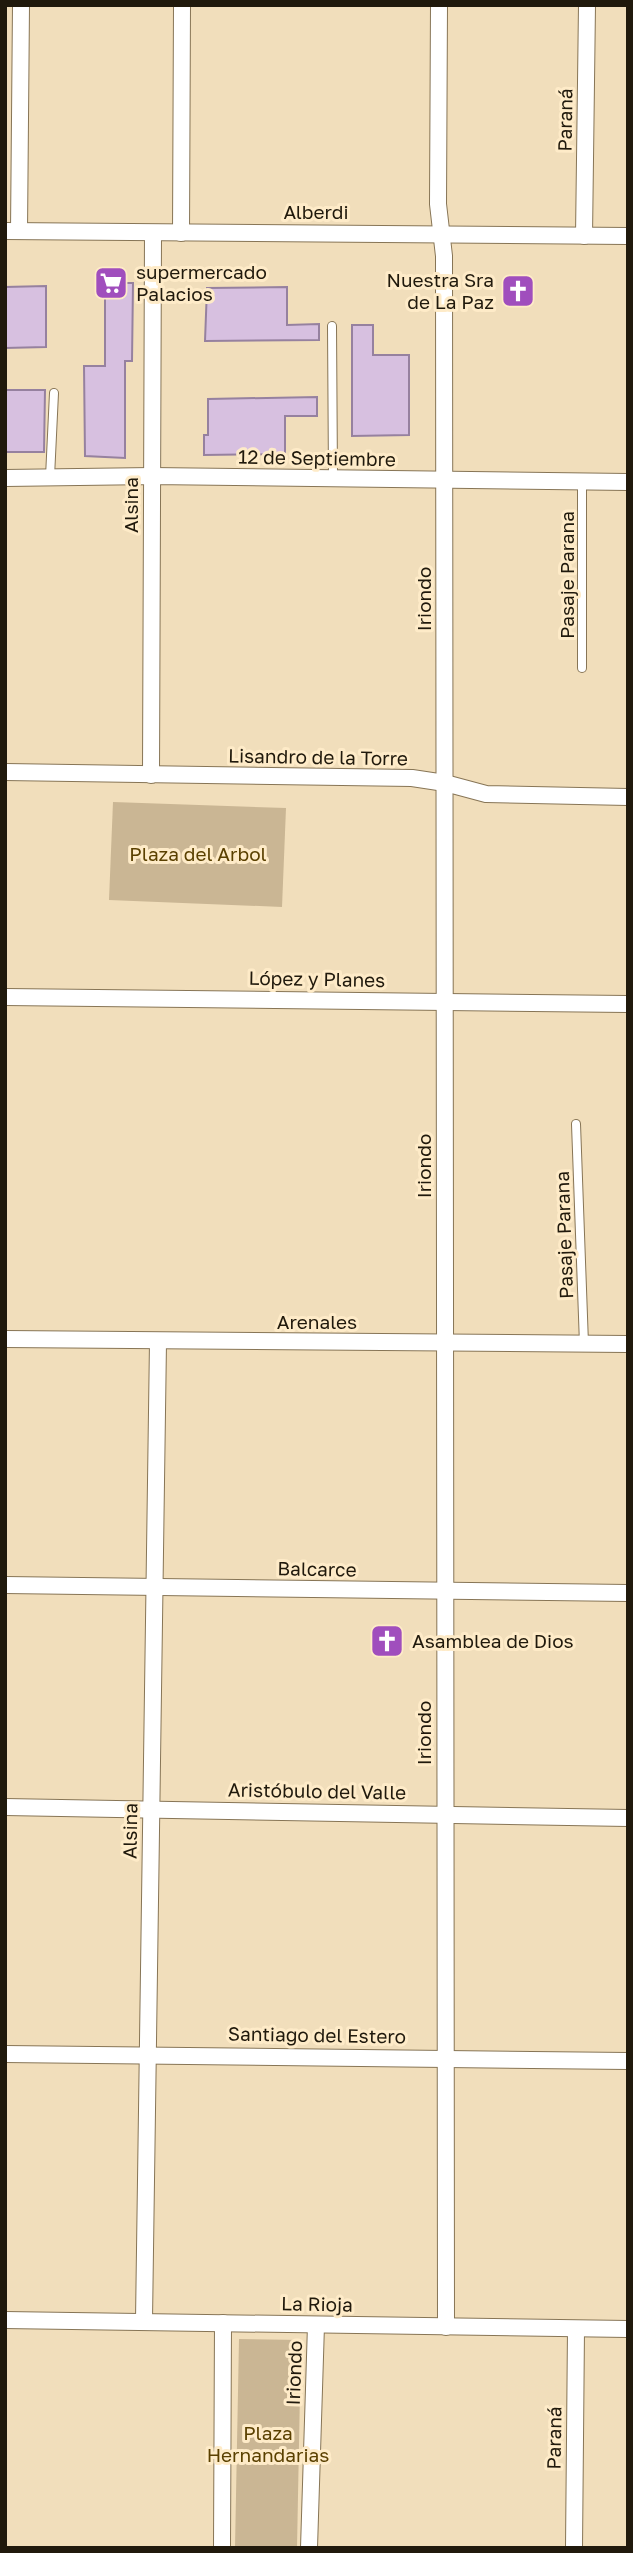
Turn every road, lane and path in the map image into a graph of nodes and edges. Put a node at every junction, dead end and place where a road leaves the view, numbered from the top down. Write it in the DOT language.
graph roads {
  1 [pos="21,5"];
  2 [pos="182,5"];
  3 [pos="439,5"];
  4 [pos="587,5"];
  5 [pos="12,231"];
  6 [pos="181,233"];
  7 [pos="442,233"];
  8 [pos="153,234"];
  9 [pos="584,236"];
  10 [pos="628,236"];
  11 [pos="332,326"];
  12 [pos="54,393"];
  13 [pos="152,476"];
  14 [pos="50,477"];
  15 [pos="5,478"];
  16 [pos="333,479"];
  17 [pos="444,481"];
  18 [pos="582,482"];
  19 [pos="628,482"];
  20 [pos="582,668"];
  21 [pos="5,772"];
  22 [pos="151,775"];
  23 [pos="445,783"];
  24 [pos="628,797"];
  25 [pos="5,997"];
  26 [pos="445,1001"];
  27 [pos="628,1004"];
  28 [pos="576,1124"];
  29 [pos="5,1339"];
  30 [pos="158,1342"];
  31 [pos="584,1344"];
  32 [pos="446,1345"];
  33 [pos="628,1345"];
  34 [pos="5,1585"];
  35 [pos="153,1587"];
  36 [pos="445,1592"];
  37 [pos="628,1593"];
  38 [pos="5,1807"];
  39 [pos="152,1810"];
  40 [pos="445,1814"];
  41 [pos="628,1818"];
  42 [pos="5,2054"];
  43 [pos="147,2054"];
  44 [pos="447,2058"];
  45 [pos="628,2061"];
  46 [pos="5,2320"];
  47 [pos="144,2320"];
  48 [pos="223,2323"];
  49 [pos="316,2325"];
  50 [pos="446,2327"];
  51 [pos="576,2329"];
  52 [pos="628,2329"];
  53 [pos="222,2548"];
  54 [pos="309,2548"];
  55 [pos="574,2548"];
  1 -- 5 [label="street"];
  2 -- 6 [label="street"];
  3 -- 7 [label="street, Iriondo"];
  4 -- 9 [label="street, Paraná"];
  5 -- 8 [label="street, Alberdi"];
  6 -- 7 [label="street, Alberdi"];
  6 -- 8 [label="street, Alberdi"];
  7 -- 9 [label="street, Alberdi"];
  7 -- 17 [label="street, Iriondo"];
  8 -- 13 [label="street, Alsina"];
  9 -- 10 [label="street, Alberdi"];
  11 -- 16 [label="lane"];
  12 -- 14 [label="lane"];
  13 -- 14 [label="street, 12 de Septiembre"];
  13 -- 16 [label="street, 12 de Septiembre"];
  13 -- 22 [label="street, Alsina"];
  14 -- 15 [label="street, 12 de Septiembre"];
  16 -- 17 [label="street, 12 de Septiembre"];
  17 -- 18 [label="street, 12 de Septiembre"];
  17 -- 23 [label="street, Iriondo"];
  18 -- 19 [label="street, 12 de Septiembre"];
  18 -- 20 [label="lane, Pasaje Parana"];
  21 -- 22 [label="street, Lisandro de la Torre"];
  22 -- 23 [label="street, Lisandro de la Torre"];
  23 -- 24 [label="street, Lisandro de la Torre"];
  23 -- 26 [label="street, Iriondo"];
  25 -- 26 [label="street, López y Planes"];
  26 -- 27 [label="street, López y Planes"];
  26 -- 32 [label="street, Iriondo"];
  28 -- 31 [label="lane, Pasaje Parana"];
  29 -- 30 [label="street, Arenales"];
  30 -- 32 [label="street, Arenales"];
  30 -- 35 [label="street, Alsina"];
  31 -- 32 [label="street, Arenales"];
  31 -- 33 [label="street, Arenales"];
  32 -- 36 [label="street, Iriondo"];
  34 -- 35 [label="street, Balcarce"];
  35 -- 36 [label="street, Balcarce"];
  35 -- 39 [label="street, Alsina"];
  36 -- 37 [label="street, Balcarce"];
  36 -- 40 [label="street, Iriondo"];
  38 -- 39 [label="street, Aristóbulo del Valle"];
  39 -- 40 [label="street, Aristóbulo del Valle"];
  39 -- 43 [label="street, Alsina"];
  40 -- 41 [label="street, Aristóbulo del Valle"];
  40 -- 44 [label="street, Iriondo"];
  42 -- 43 [label="street, Santiago del Estero"];
  43 -- 44 [label="street, Santiago del Estero"];
  43 -- 47 [label="street, Alsina"];
  44 -- 45 [label="street, Santiago del Estero"];
  44 -- 50 [label="street, Iriondo"];
  46 -- 47 [label="street, La Rioja"];
  47 -- 48 [label="street, La Rioja"];
  48 -- 49 [label="street, La Rioja"];
  48 -- 53 [label="street"];
  49 -- 50 [label="street, La Rioja"];
  49 -- 54 [label="street, Iriondo"];
  50 -- 51 [label="street, La Rioja"];
  51 -- 52 [label="street, La Rioja"];
  51 -- 55 [label="street, Paraná"];
}
